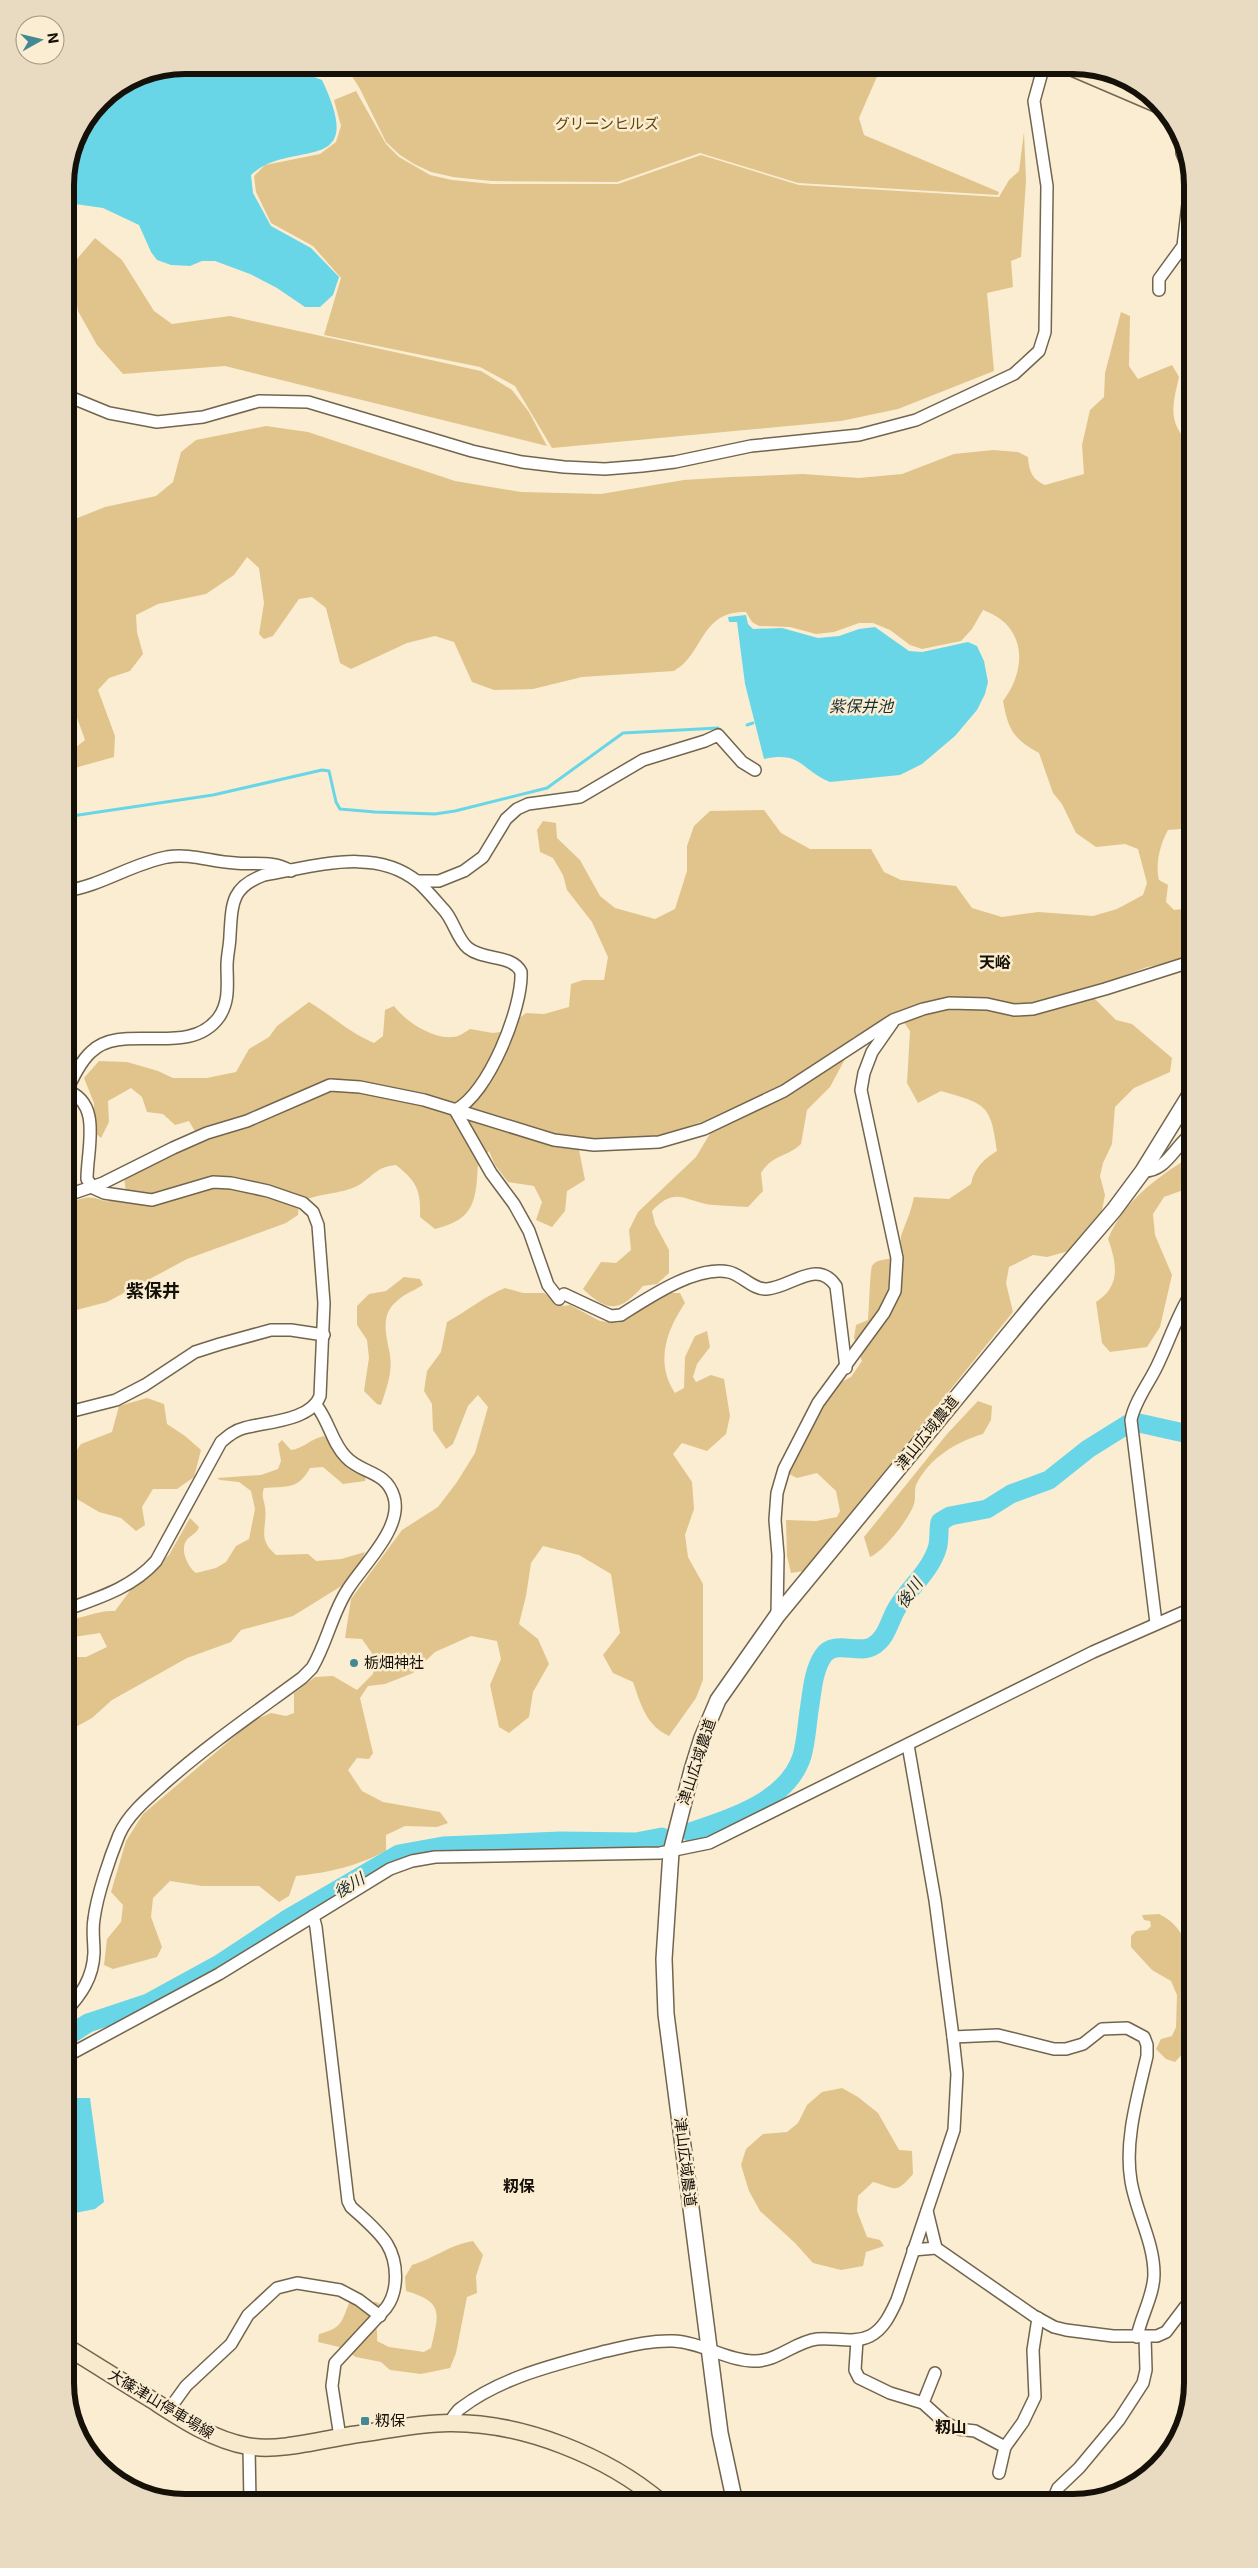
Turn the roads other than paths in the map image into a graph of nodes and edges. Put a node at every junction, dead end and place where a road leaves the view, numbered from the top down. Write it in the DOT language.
graph roads {
  1 [pos="1042,74"];
  2 [pos="1090,75"];
  3 [pos="1142,97"];
  4 [pos="1184,251"];
  5 [pos="1159,290"];
  6 [pos="74,399"];
  7 [pos="754,770"];
  8 [pos="291,871"];
  9 [pos="417,881"];
  10 [pos="74,889"];
  11 [pos="1184,964"];
  12 [pos="894,1020"];
  13 [pos="74,1078"];
  14 [pos="74,1094"];
  15 [pos="1184,1105"];
  16 [pos="455,1110"];
  17 [pos="1184,1142"];
  18 [pos="1143,1171"];
  19 [pos="93,1188"];
  20 [pos="74,1193"];
  21 [pos="1184,1304"];
  22 [pos="324,1335"];
  23 [pos="846,1368"];
  24 [pos="316,1405"];
  25 [pos="74,1410"];
  26 [pos="74,1606"];
  27 [pos="1184,1612"];
  28 [pos="777,1616"];
  29 [pos="1156,1624"];
  30 [pos="908,1745"];
  31 [pos="671,1852"];
  32 [pos="313,1916"];
  33 [pos="74,2002"];
  34 [pos="953,2037"];
  35 [pos="74,2052"];
  36 [pos="927,2209"];
  37 [pos="936,2248"];
  38 [pos="913,2250"];
  39 [pos="1184,2308"];
  40 [pos="380,2316"];
  41 [pos="1038,2318"];
  42 [pos="1141,2337"];
  43 [pos="857,2340"];
  44 [pos="709,2350"];
  45 [pos="74,2352"];
  46 [pos="935,2373"];
  47 [pos="922,2403"];
  48 [pos="168,2410"];
  49 [pos="450,2422"];
  50 [pos="340,2437"];
  51 [pos="248,2447"];
  52 [pos="1005,2447"];
  53 [pos="999,2473"];
  54 [pos="250,2494"];
  55 [pos="649,2494"];
  56 [pos="733,2494"];
  57 [pos="1055,2494"];
  1 -- 6 [label="street"];
  2 -- 3 [label="main road"];
  4 -- 5 [label="street"];
  7 -- 9 [label="street"];
  8 -- 9 [label="street"];
  8 -- 10 [label="street"];
  8 -- 13 [label="street"];
  9 -- 16 [label="street"];
  11 -- 12 [label="street"];
  12 -- 16 [label="street"];
  12 -- 23 [label="street"];
  14 -- 19 [label="street"];
  15 -- 18 [label="street, 津山広域農道"];
  16 -- 19 [label="street"];
  16 -- 23 [label="street"];
  17 -- 18 [label="street"];
  18 -- 28 [label="street, 津山広域農道"];
  19 -- 20 [label="street"];
  19 -- 22 [label="street"];
  21 -- 29 [label="street"];
  22 -- 24 [label="street"];
  22 -- 25 [label="street"];
  23 -- 28 [label="street"];
  24 -- 26 [label="street"];
  24 -- 33 [label="street"];
  27 -- 29 [label="street"];
  28 -- 31 [label="street, 津山広域農道"];
  29 -- 30 [label="street"];
  30 -- 31 [label="street"];
  30 -- 34 [label="street"];
  31 -- 32 [label="street"];
  31 -- 44 [label="street, 津山広域農道"];
  32 -- 35 [label="street"];
  32 -- 40 [label="street"];
  34 -- 36 [label="street"];
  34 -- 42 [label="street"];
  36 -- 37 [label="street"];
  36 -- 38 [label="street"];
  37 -- 38 [label="street"];
  37 -- 41 [label="street"];
  38 -- 43 [label="street"];
  39 -- 42 [label="street"];
  40 -- 48 [label="street"];
  40 -- 50 [label="street"];
  41 -- 42 [label="street"];
  41 -- 52 [label="street"];
  42 -- 57 [label="street"];
  43 -- 44 [label="street"];
  43 -- 47 [label="street"];
  44 -- 49 [label="street"];
  44 -- 56 [label="street, 津山広域農道"];
  45 -- 48 [label="main road, 大篠津山停車場線"];
  46 -- 47 [label="street"];
  47 -- 52 [label="street"];
  48 -- 51 [label="main road, 大篠津山停車場線"];
  49 -- 50 [label="main road, 大篠津山停車場線"];
  49 -- 55 [label="main road, 大篠津山停車場線"];
  50 -- 51 [label="main road, 大篠津山停車場線"];
  51 -- 54 [label="street"];
  52 -- 53 [label="street"];
}
